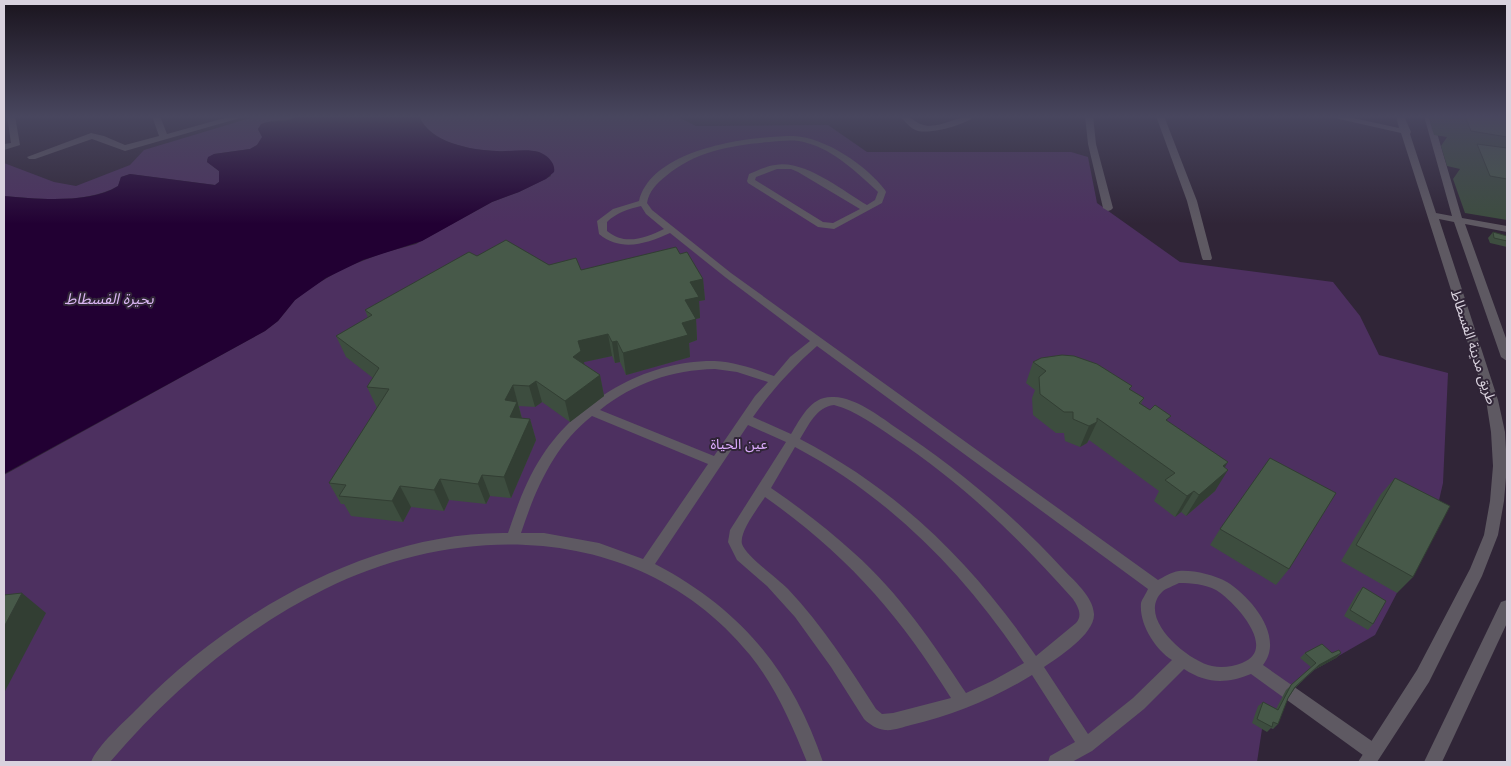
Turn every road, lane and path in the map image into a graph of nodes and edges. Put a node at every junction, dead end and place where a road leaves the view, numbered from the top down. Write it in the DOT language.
graph roads {
  1 [pos="47,152"];
  2 [pos="701,152"];
  3 [pos="830,152"];
  4 [pos="1094,152"];
  5 [pos="1173,152"];
  6 [pos="1413,152"];
  7 [pos="1438,152"];
  8 [pos="32,157"];
  9 [pos="643,203"];
  10 [pos="1108,208"];
  11 [pos="867,209"];
  12 [pos="1431,215"];
  13 [pos="1458,220"];
  14 [pos="1507,229"];
  15 [pos="671,230"];
  16 [pos="1206,258"];
  17 [pos="817,341"];
  18 [pos="1507,357"];
  19 [pos="774,380"];
  20 [pos="590,411"];
  21 [pos="745,419"];
  22 [pos="794,439"];
  23 [pos="716,462"];
  24 [pos="763,489"];
  25 [pos="513,537"];
  26 [pos="647,565"];
  27 [pos="1156,587"];
  28 [pos="1507,607"];
  29 [pos="1182,660"];
  30 [pos="1034,666"];
  31 [pos="1252,666"];
  32 [pos="962,702"];
  33 [pos="1086,745"];
  34 [pos="1370,757"];
  35 [pos="99,762"];
  36 [pos="815,762"];
  37 [pos="1056,762"];
  38 [pos="1433,762"];
  1 -- 8 [label="street"];
  2 -- 9 [label="lane"];
  3 -- 11 [label="lane"];
  4 -- 10 [label="street"];
  5 -- 16 [label="street"];
  6 -- 12 [label="street, طريق مدينة الفسطاط"];
  7 -- 13 [label="street, طريق مدينة الفسطاط"];
  9 -- 15 [label="lane"];
  9 -- 15 [label="lane"];
  11 -- 11 [label="lane"];
  12 -- 13 [label="street"];
  12 -- 34 [label="street, طريق مدينة الفسطاط"];
  13 -- 14 [label="street"];
  13 -- 18 [label="street, طريق مدينة الفسطاط"];
  15 -- 17 [label="lane"];
  17 -- 19 [label="lane"];
  17 -- 27 [label="lane"];
  19 -- 20 [label="lane"];
  19 -- 21 [label="lane"];
  20 -- 23 [label="lane"];
  20 -- 25 [label="lane"];
  21 -- 22 [label="lane"];
  21 -- 23 [label="lane"];
  22 -- 24 [label="lane"];
  22 -- 30 [label="lane"];
  22 -- 30 [label="lane"];
  23 -- 26 [label="lane"];
  24 -- 32 [label="lane"];
  24 -- 32 [label="lane"];
  25 -- 26 [label="lane"];
  25 -- 35 [label="lane"];
  26 -- 36 [label="lane"];
  27 -- 29 [label="lane"];
  27 -- 31 [label="lane"];
  28 -- 38 [label="street"];
  29 -- 31 [label="lane"];
  29 -- 33 [label="lane"];
  30 -- 32 [label="lane"];
  30 -- 33 [label="lane"];
  31 -- 34 [label="lane"];
  33 -- 37 [label="lane"];
}
